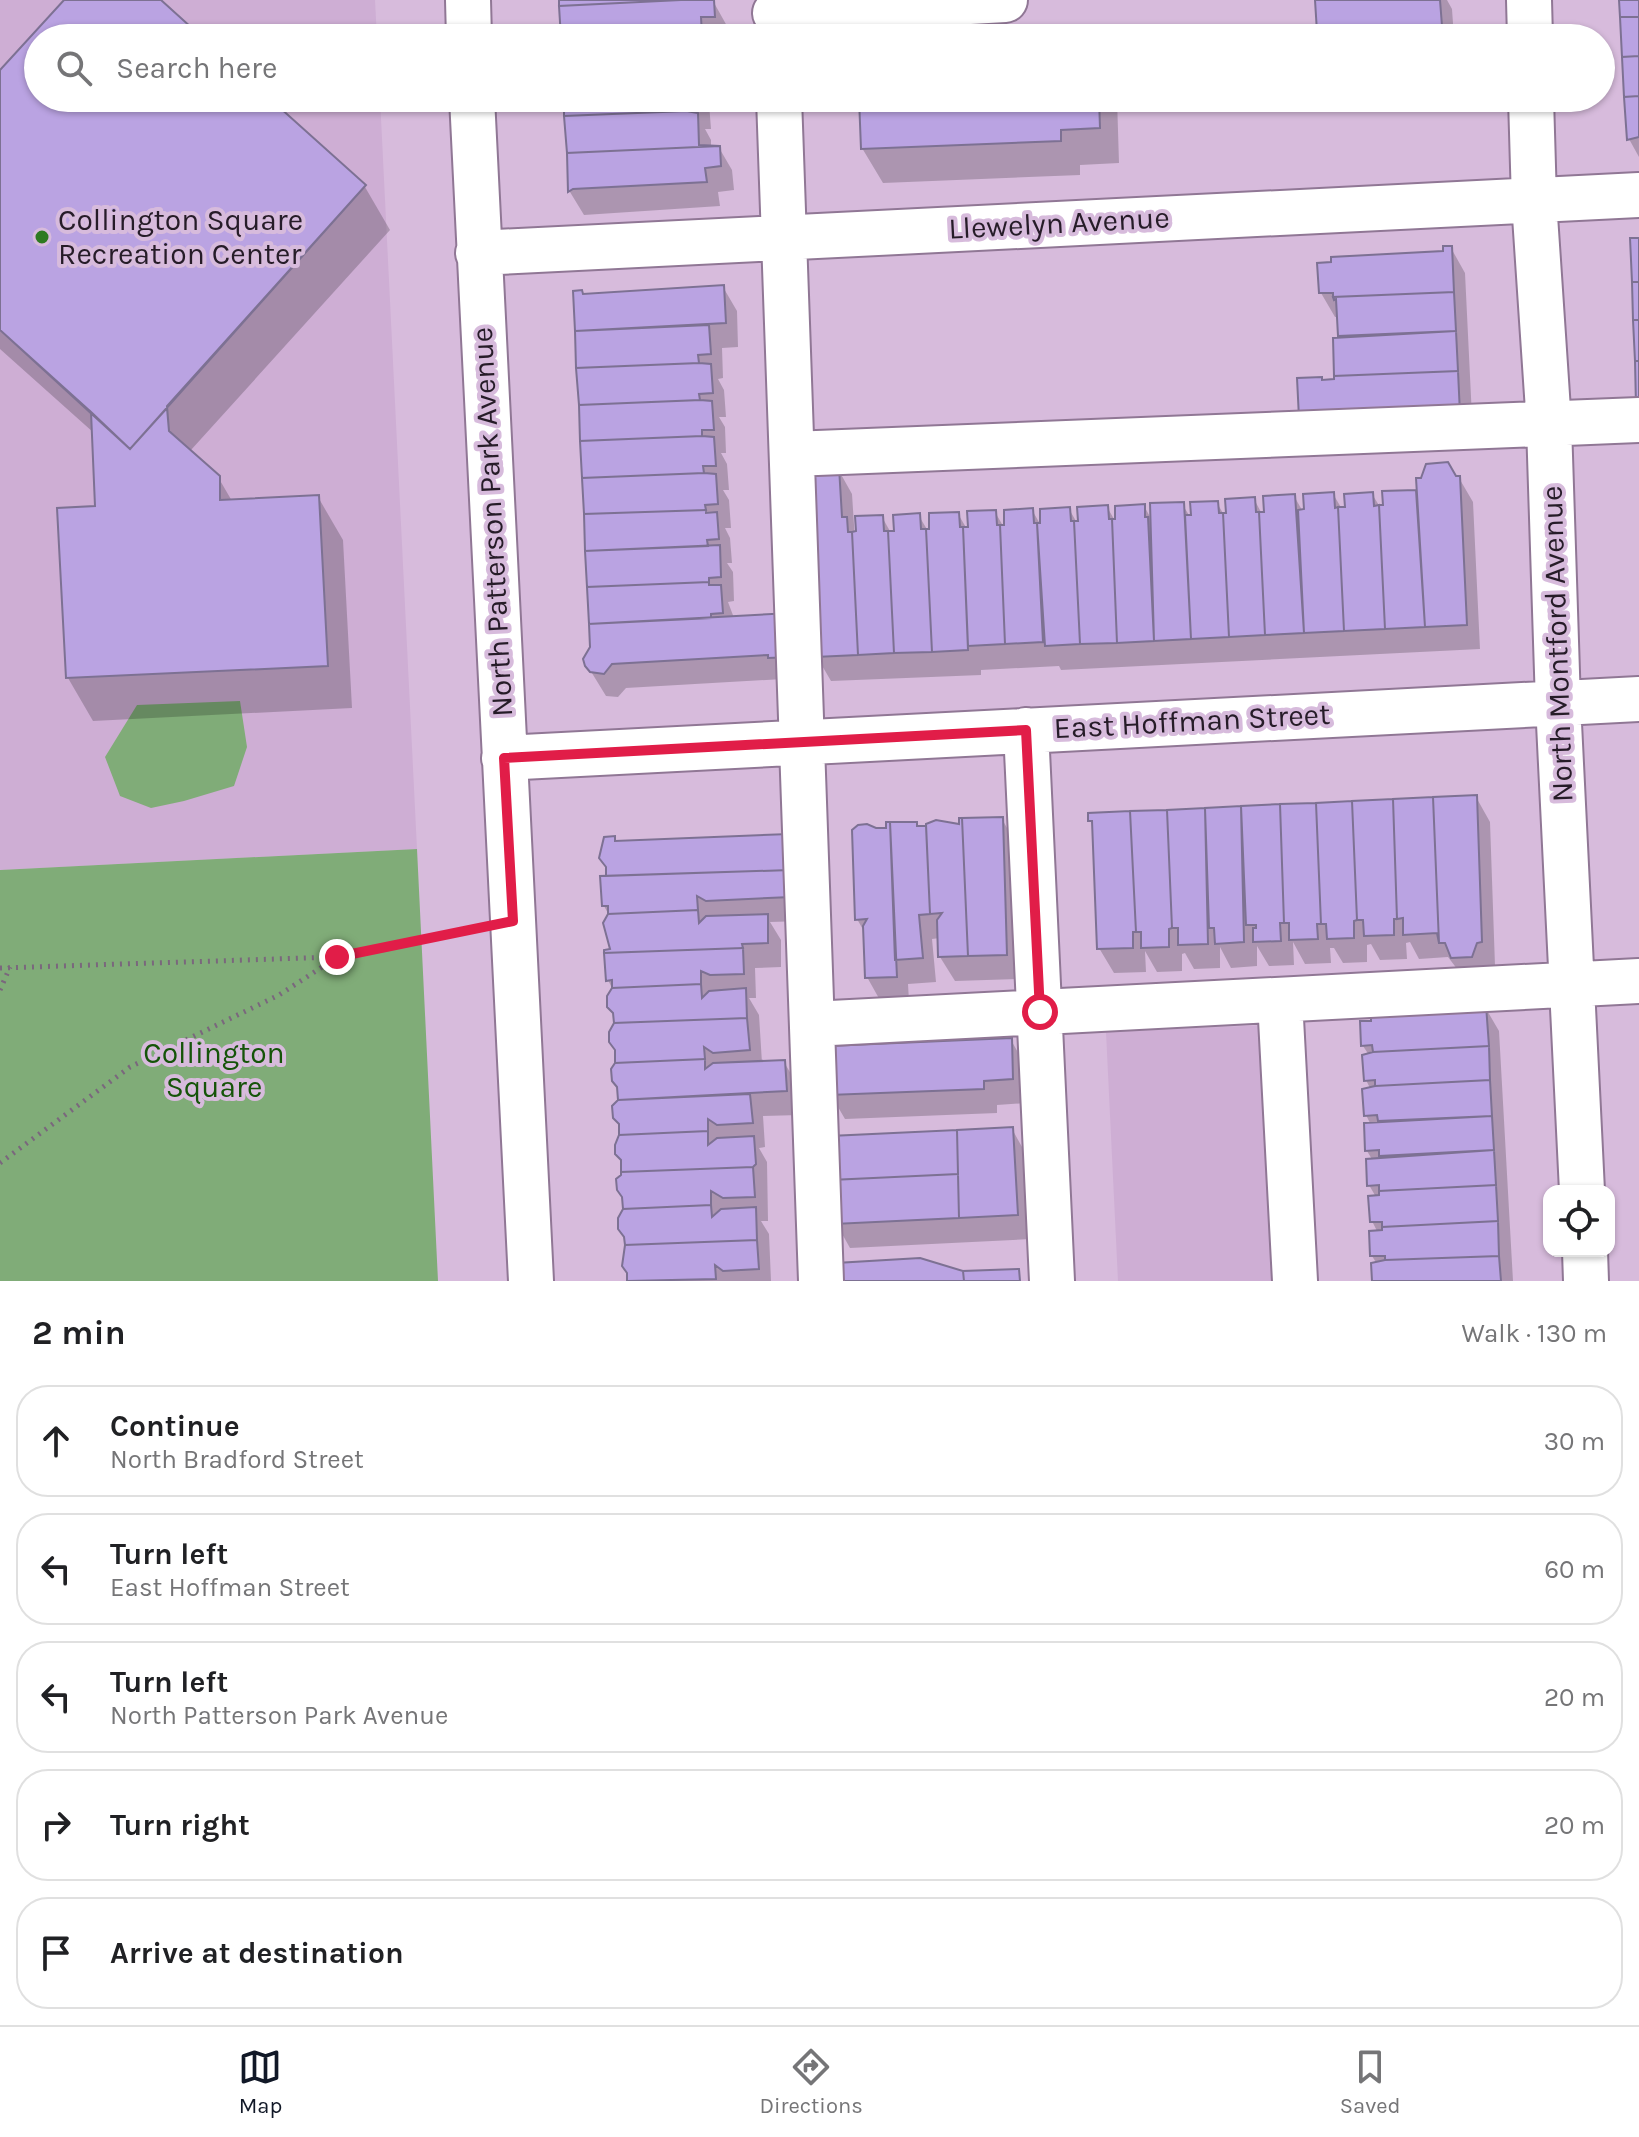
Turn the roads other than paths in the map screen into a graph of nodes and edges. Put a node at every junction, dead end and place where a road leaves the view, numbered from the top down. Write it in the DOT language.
graph roads {
  1 [pos="468,0"];
  2 [pos="1005,0"];
  3 [pos="1529,0"];
  4 [pos="775,17"];
  5 [pos="469,24"];
  6 [pos="1530,24"];
  7 [pos="473,112"];
  8 [pos="780,112"];
  9 [pos="1531,112"];
  10 [pos="1639,195"];
  11 [pos="1534,201"];
  12 [pos="786,236"];
  13 [pos="478,253"];
  14 [pos="1639,420"];
  15 [pos="1549,425"];
  16 [pos="792,454"];
  17 [pos="1639,699"];
  18 [pos="1558,703"];
  19 [pos="1026,730"];
  20 [pos="801,741"];
  21 [pos="504,758"];
  22 [pos="1639,981"];
  23 [pos="1572,984"];
  24 [pos="1280,1000"];
  25 [pos="1040,1012"];
  26 [pos="812,1024"];
  27 [pos="1582,1185"];
  28 [pos="1585,1257"];
  29 [pos="531,1281"];
  30 [pos="821,1281"];
  31 [pos="1052,1281"];
  32 [pos="1295,1281"];
  33 [pos="1586,1281"];
  1 -- 5 [label="street"];
  2 -- 4 [label="street"];
  3 -- 6 [label="street"];
  7 -- 13 [label="street, North Patterson Park Avenue"];
  8 -- 12 [label="street"];
  9 -- 11 [label="street, North Montford Avenue"];
  10 -- 11 [label="street, Llewelyn Avenue"];
  11 -- 12 [label="street, Llewelyn Avenue"];
  11 -- 15 [label="street, North Montford Avenue"];
  12 -- 13 [label="street, Llewelyn Avenue"];
  12 -- 16 [label="street"];
  13 -- 21 [label="street, North Patterson Park Avenue"];
  14 -- 15 [label="street"];
  15 -- 16 [label="street"];
  15 -- 18 [label="street, North Montford Avenue"];
  16 -- 20 [label="street"];
  17 -- 18 [label="street, East Hoffman Street"];
  18 -- 19 [label="street, East Hoffman Street"];
  18 -- 23 [label="street, North Montford Avenue"];
  19 -- 20 [label="street, East Hoffman Street"];
  19 -- 25 [label="street"];
  20 -- 21 [label="street, East Hoffman Street"];
  20 -- 26 [label="street"];
  21 -- 29 [label="street, North Patterson Park Avenue"];
  22 -- 23 [label="street"];
  23 -- 24 [label="street"];
  23 -- 27 [label="street, North Montford Avenue"];
  24 -- 25 [label="street"];
  24 -- 32 [label="street"];
  25 -- 26 [label="street"];
  25 -- 31 [label="street"];
  26 -- 30 [label="street"];
  28 -- 33 [label="street"];
}
